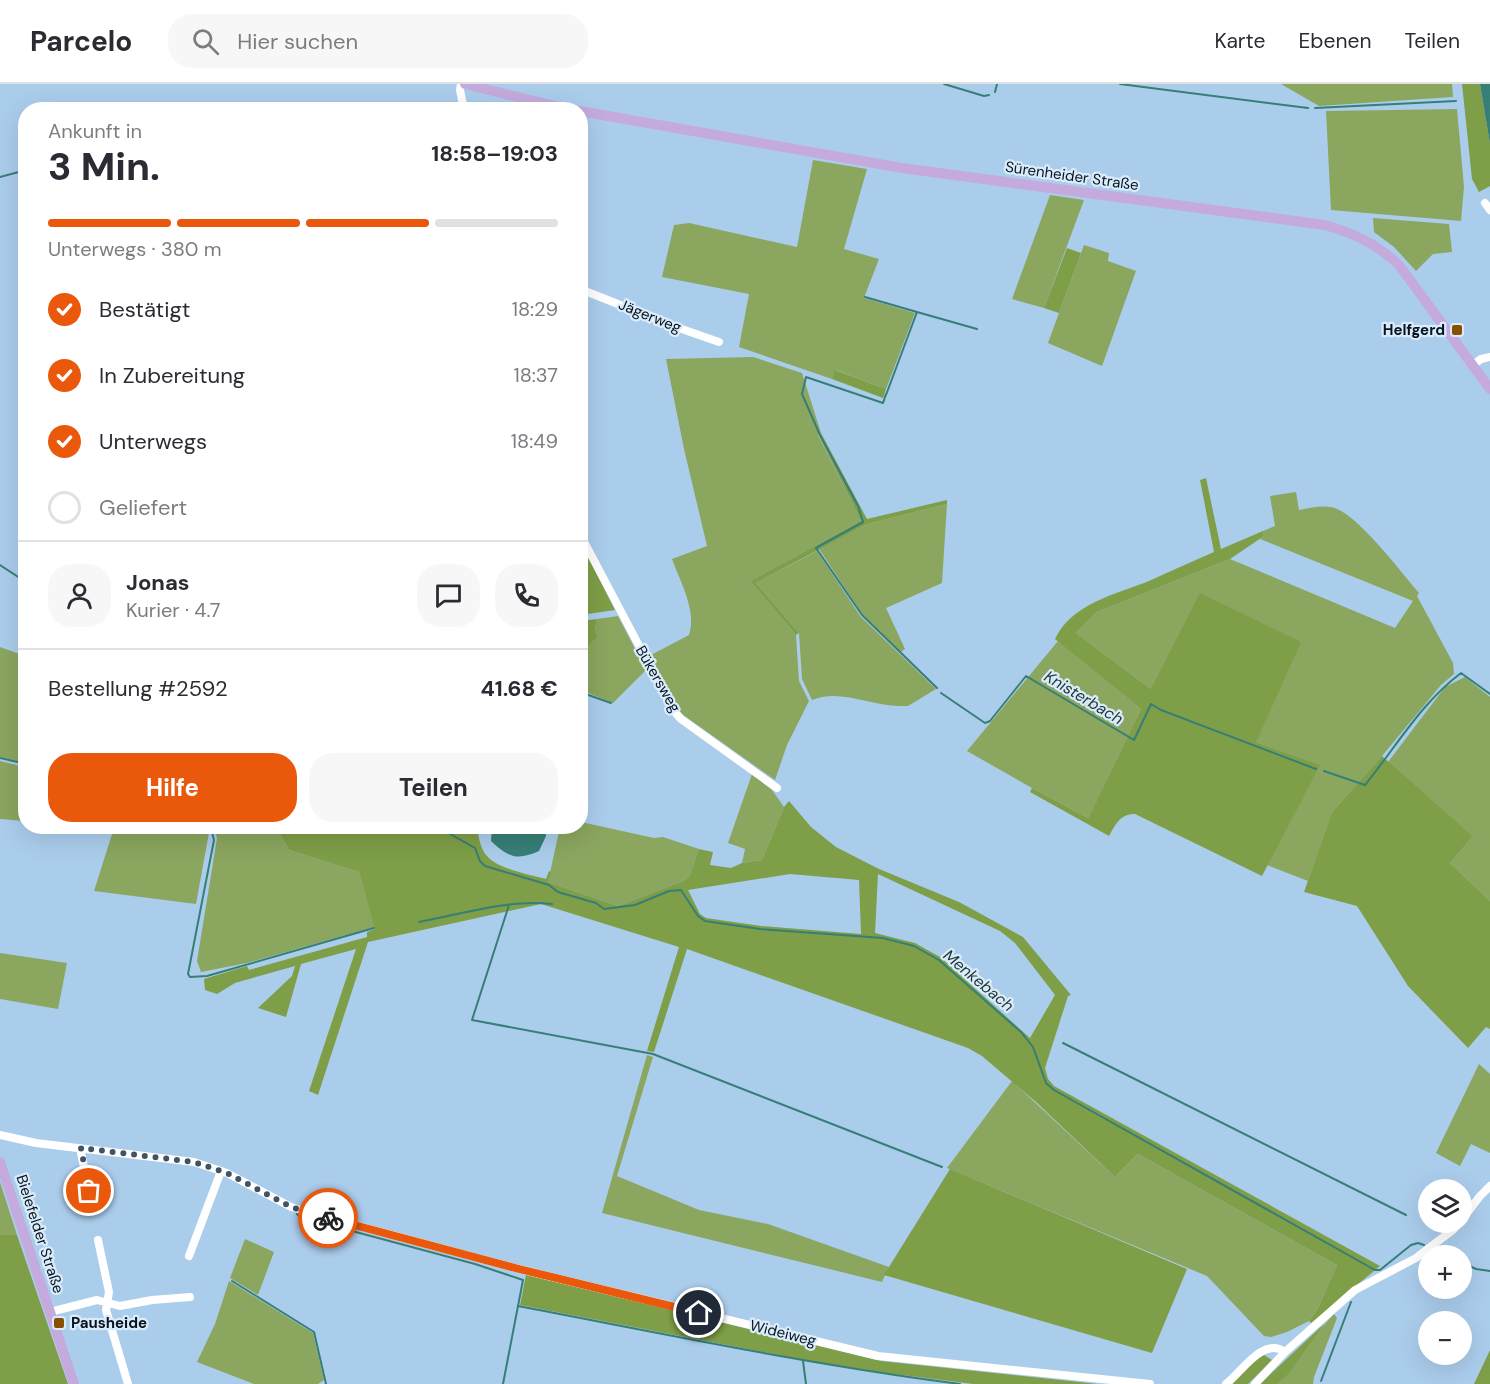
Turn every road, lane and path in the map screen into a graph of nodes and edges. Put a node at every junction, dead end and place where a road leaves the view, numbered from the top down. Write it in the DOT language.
graph roads {
  1 [pos="463,84"];
  2 [pos="462,102"];
  3 [pos="538,102"];
  4 [pos="588,112"];
  5 [pos="588,292"];
  6 [pos="720,342"];
  7 [pos="1490,357"];
  8 [pos="1473,365"];
  9 [pos="1490,389"];
  10 [pos="588,549"];
  11 [pos="777,788"];
  12 [pos="0,1135"];
  13 [pos="81,1148"];
  14 [pos="0,1162"];
  15 [pos="221,1171"];
  16 [pos="1490,1186"];
  17 [pos="1472,1206"];
  18 [pos="93,1210"];
  19 [pos="1449,1233"];
  20 [pos="98,1240"];
  21 [pos="189,1256"];
  22 [pos="190,1297"];
  23 [pos="107,1302"];
  24 [pos="50,1312"];
  25 [pos="1285,1352"];
  26 [pos="74,1384"];
  27 [pos="128,1384"];
  28 [pos="1150,1384"];
  29 [pos="1226,1384"];
  30 [pos="1255,1384"];
  1 -- 2 [label="street"];
  1 -- 3 [label="main road"];
  4 -- 8 [label="main road, Sürenheider Straße"];
  5 -- 6 [label="street, Jägerweg"];
  7 -- 8 [label="street"];
  8 -- 9 [label="main road, Sürenheider Straße"];
  10 -- 11 [label="street, Bükersweg"];
  12 -- 13 [label="street, Wideiweg"];
  13 -- 15 [label="street, Wideiweg"];
  13 -- 18 [label="street"];
  14 -- 24 [label="main road, Bielefelder Straße"];
  15 -- 21 [label="street"];
  15 -- 28 [label="street, Wideiweg"];
  16 -- 17 [label="street"];
  19 -- 25 [label="street"];
  20 -- 23 [label="street"];
  22 -- 23 [label="street"];
  23 -- 24 [label="street"];
  23 -- 27 [label="street"];
  24 -- 26 [label="main road, Bielefelder Straße"];
  25 -- 29 [label="street"];
  25 -- 30 [label="street"];
}
